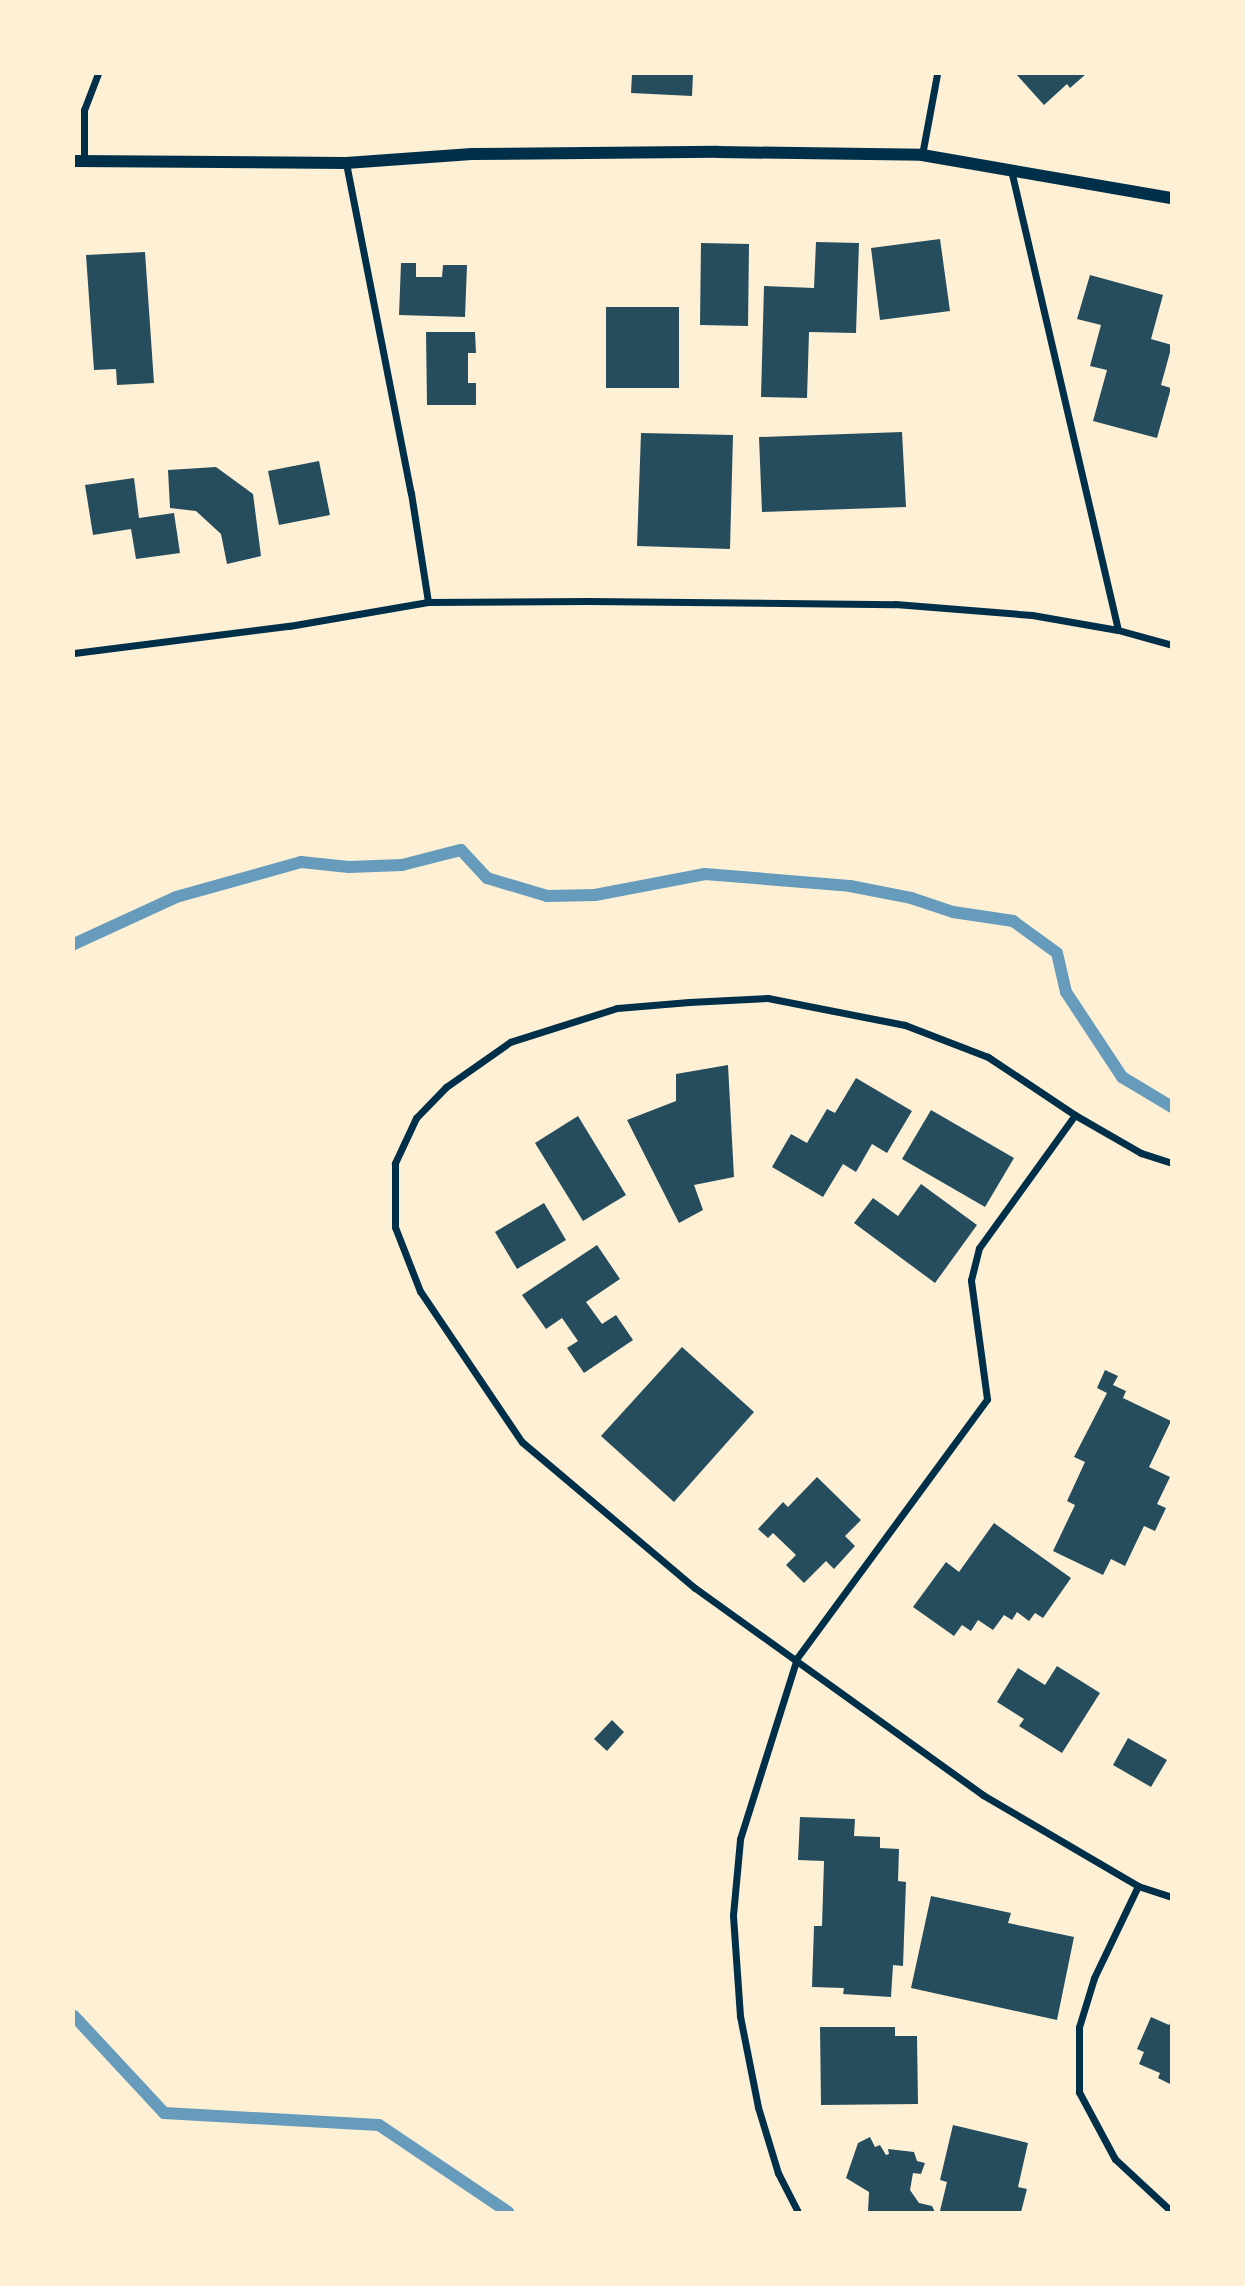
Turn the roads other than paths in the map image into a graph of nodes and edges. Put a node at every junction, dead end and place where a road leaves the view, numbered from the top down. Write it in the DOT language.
graph roads {
  1 [pos="98,74"];
  2 [pos="937,74"];
  3 [pos="922,155"];
  4 [pos="79,160"];
  5 [pos="346,163"];
  6 [pos="1011,170"];
  7 [pos="1171,198"];
  8 [pos="428,602"];
  9 [pos="1118,630"];
  10 [pos="1171,645"];
  11 [pos="74,653"];
  12 [pos="1075,1115"];
  13 [pos="1171,1163"];
  14 [pos="797,1658"];
  15 [pos="1138,1886"];
  16 [pos="1171,1897"];
  17 [pos="1171,2212"];
  18 [pos="798,2213"];
  1 -- 4 [label="street"];
  2 -- 3 [label="street"];
  3 -- 5 [label="street"];
  3 -- 6 [label="street"];
  4 -- 5 [label="street"];
  5 -- 8 [label="street"];
  6 -- 7 [label="street"];
  6 -- 9 [label="street"];
  8 -- 9 [label="street"];
  8 -- 11 [label="street"];
  9 -- 10 [label="street"];
  12 -- 13 [label="street"];
  12 -- 14 [label="street"];
  12 -- 14 [label="street"];
  14 -- 15 [label="street"];
  14 -- 18 [label="street"];
  15 -- 16 [label="street"];
  15 -- 17 [label="street"];
}
